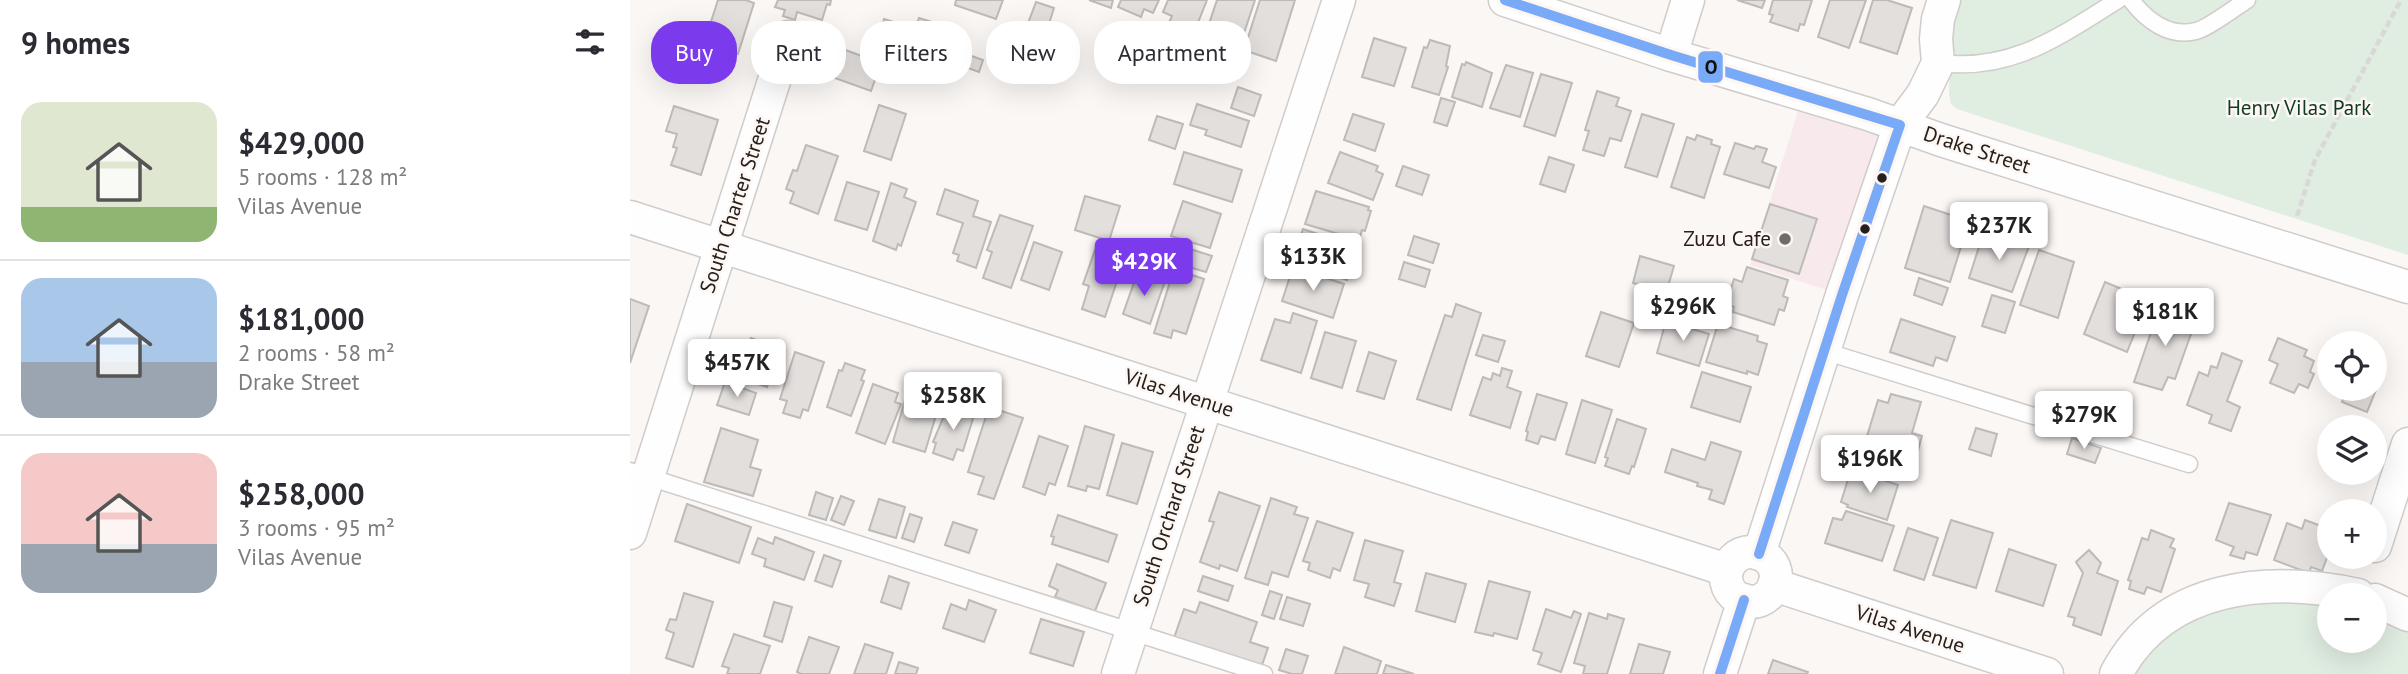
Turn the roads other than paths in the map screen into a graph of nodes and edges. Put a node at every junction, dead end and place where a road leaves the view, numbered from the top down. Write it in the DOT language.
graph roads {
  1 [pos="1339,0"];
  2 [pos="1505,0"];
  3 [pos="1688,0"];
  4 [pos="1944,0"];
  5 [pos="2118,0"];
  6 [pos="2131,0"];
  7 [pos="2247,0"];
  8 [pos="1671,55"];
  9 [pos="1938,63"];
  10 [pos="773,84"];
  11 [pos="1900,125"];
  12 [pos="630,217"];
  13 [pos="723,247"];
  14 [pos="2408,287"];
  15 [pos="1824,351"];
  16 [pos="1206,401"];
  17 [pos="2408,444"];
  18 [pos="2189,464"];
  19 [pos="639,474"];
  20 [pos="2387,509"];
  21 [pos="630,533"];
  22 [pos="1759,554"];
  23 [pos="1727,570"];
  24 [pos="1774,585"];
  25 [pos="2317,588"];
  26 [pos="1744,600"];
  27 [pos="2387,605"];
  28 [pos="2408,615"];
  29 [pos="1131,632"];
  30 [pos="1118,674"];
  31 [pos="1264,674"];
  32 [pos="1720,674"];
  33 [pos="2046,674"];
  34 [pos="2116,674"];
  1 -- 16 [label="street, South Orchard Street"];
  2 -- 8 [label="street, Drake Street"];
  3 -- 8 [label="street"];
  4 -- 9 [label="street"];
  5 -- 9 [label="lane"];
  6 -- 7 [label="lane"];
  8 -- 11 [label="street, Drake Street"];
  9 -- 11 [label="street"];
  10 -- 13 [label="street, South Charter Street"];
  11 -- 14 [label="street, Drake Street"];
  11 -- 15 [label="street"];
  12 -- 13 [label="street, Vilas Avenue"];
  13 -- 16 [label="street, Vilas Avenue"];
  13 -- 19 [label="street, South Charter Street"];
  15 -- 18 [label="lane"];
  15 -- 22 [label="street"];
  16 -- 23 [label="street, Vilas Avenue"];
  16 -- 29 [label="street, South Orchard Street"];
  17 -- 20 [label="street"];
  19 -- 21 [label="street, South Charter Street"];
  19 -- 29 [label="lane"];
  22 -- 23 [label="street"];
  22 -- 24 [label="street"];
  23 -- 26 [label="street"];
  24 -- 26 [label="street"];
  24 -- 33 [label="street, Vilas Avenue"];
  25 -- 34 [label="street"];
  26 -- 32 [label="street"];
  27 -- 28 [label="street"];
  29 -- 30 [label="street, South Orchard Street"];
  29 -- 31 [label="lane"];
}
